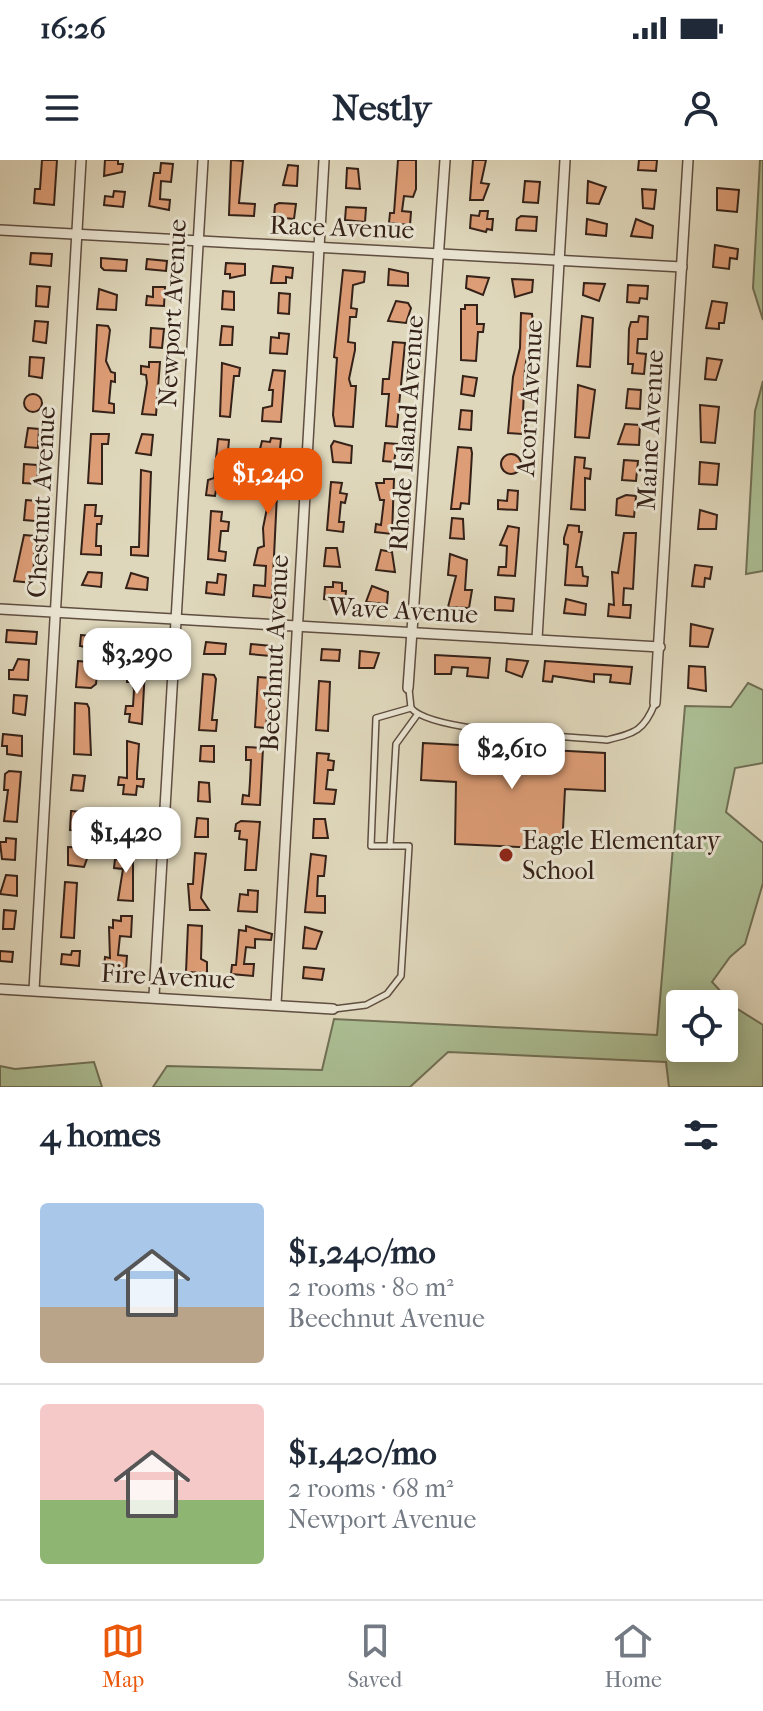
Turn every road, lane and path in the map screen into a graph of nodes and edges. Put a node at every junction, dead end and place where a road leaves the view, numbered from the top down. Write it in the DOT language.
graph roads {
  1 [pos="81,160"];
  2 [pos="203,160"];
  3 [pos="324,160"];
  4 [pos="445,160"];
  5 [pos="565,160"];
  6 [pos="688,160"];
  7 [pos="0,230"];
  8 [pos="77,234"];
  9 [pos="199,243"];
  10 [pos="319,249"];
  11 [pos="440,254"];
  12 [pos="559,260"];
  13 [pos="682,267"];
  14 [pos="0,609"];
  15 [pos="57,611"];
  16 [pos="176,619"];
  17 [pos="298,626"];
  18 [pos="414,631"];
  19 [pos="537,639"];
  20 [pos="660,647"];
  21 [pos="408,688"];
  22 [pos="655,703"];
  23 [pos="411,708"];
  24 [pos="417,715"];
  25 [pos="390,846"];
  26 [pos="0,989"];
  27 [pos="34,990"];
  28 [pos="154,996"];
  29 [pos="276,1004"];
  30 [pos="333,1009"];
  1 -- 8 [label="street, Chestnut Avenue"];
  2 -- 9 [label="street, Newport Avenue"];
  3 -- 10 [label="street, Beechnut Avenue"];
  4 -- 11 [label="street, Rhode Island Avenue"];
  5 -- 12 [label="street, Acorn Avenue"];
  6 -- 13 [label="street, Maine Avenue"];
  7 -- 8 [label="street, Race Avenue"];
  8 -- 9 [label="street, Race Avenue"];
  8 -- 15 [label="street, Chestnut Avenue"];
  9 -- 10 [label="street, Race Avenue"];
  9 -- 16 [label="street, Newport Avenue"];
  10 -- 11 [label="street, Race Avenue"];
  10 -- 17 [label="street, Beechnut Avenue"];
  11 -- 12 [label="street, Race Avenue"];
  11 -- 18 [label="street, Rhode Island Avenue"];
  12 -- 13 [label="street, Race Avenue"];
  12 -- 19 [label="street, Acorn Avenue"];
  13 -- 20 [label="street, Maine Avenue"];
  14 -- 15 [label="street, Wave Avenue"];
  15 -- 16 [label="street, Wave Avenue"];
  15 -- 27 [label="street, Chestnut Avenue"];
  16 -- 17 [label="street, Wave Avenue"];
  16 -- 28 [label="street, Newport Avenue"];
  17 -- 18 [label="street, Wave Avenue"];
  17 -- 29 [label="street, Beechnut Avenue"];
  18 -- 19 [label="street, Wave Avenue"];
  18 -- 21 [label="street, Rhode Island Avenue"];
  19 -- 20 [label="street, Wave Avenue"];
  20 -- 22 [label="street, Maine Avenue"];
  21 -- 23 [label="lane, Rhode Island Avenue"];
  22 -- 24 [label="lane"];
  23 -- 24 [label="lane"];
  23 -- 25 [label="lane"];
  24 -- 25 [label="lane"];
  25 -- 30 [label="lane"];
  26 -- 27 [label="street, Fire Avenue"];
  27 -- 28 [label="street, Fire Avenue"];
  28 -- 29 [label="street, Fire Avenue"];
  29 -- 30 [label="street, Fire Avenue"];
}
